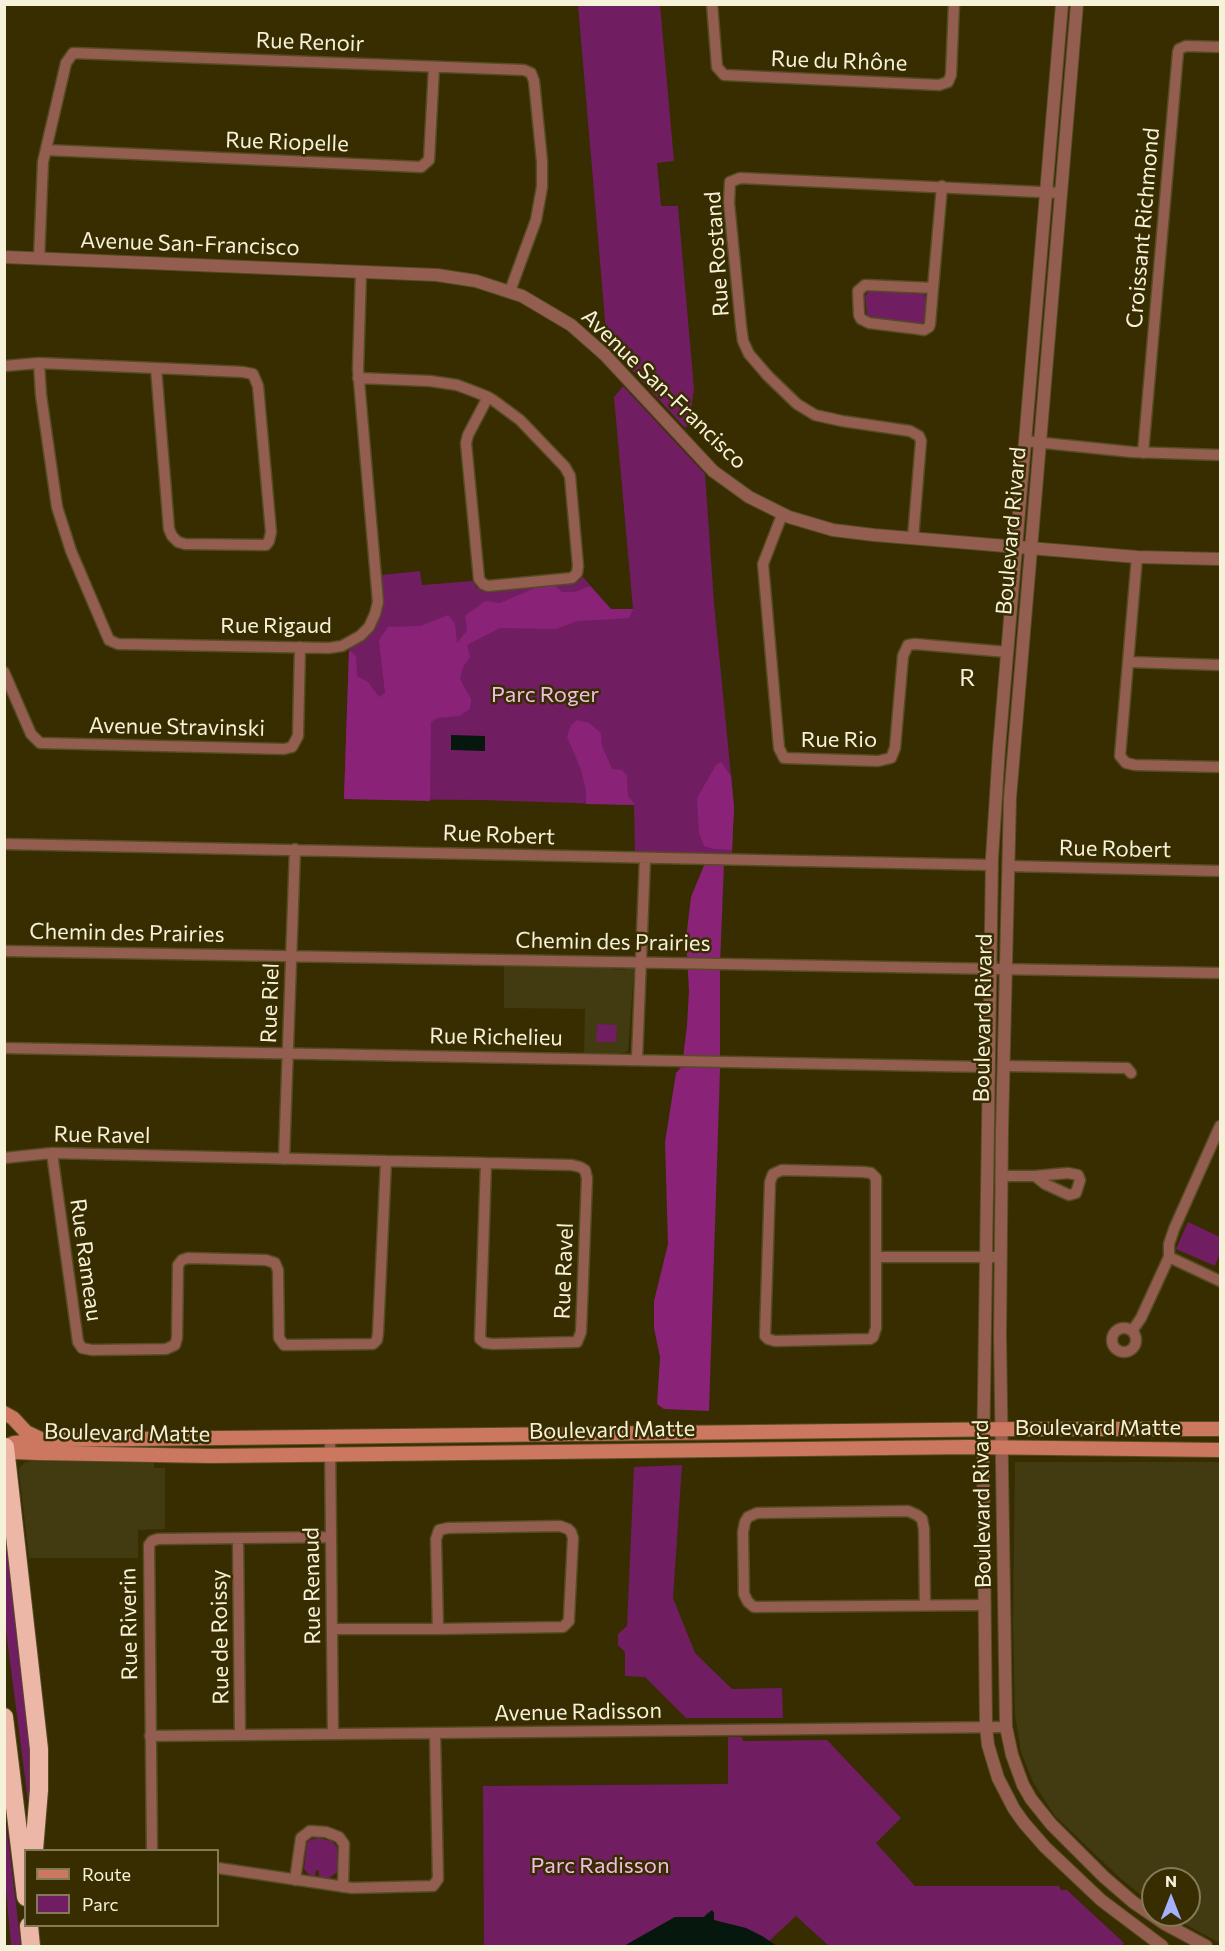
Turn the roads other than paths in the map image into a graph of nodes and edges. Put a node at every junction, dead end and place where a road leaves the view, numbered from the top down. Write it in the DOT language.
graph roads {
  1 [pos="712,4"];
  2 [pos="954,4"];
  3 [pos="1062,4"];
  4 [pos="1077,4"];
  5 [pos="1221,47"];
  6 [pos="434,67"];
  7 [pos="46,150"];
  8 [pos="942,186"];
  9 [pos="1046,191"];
  10 [pos="1060,192"];
  11 [pos="4,257"];
  12 [pos="39,259"];
  13 [pos="361,272"];
  14 [pos="933,288"];
  15 [pos="510,291"];
  16 [pos="39,363"];
  17 [pos="4,366"];
  18 [pos="156,368"];
  19 [pos="358,378"];
  20 [pos="488,397"];
  21 [pos="1025,441"];
  22 [pos="1040,443"];
  23 [pos="1143,453"];
  24 [pos="1221,454"];
  25 [pos="782,514"];
  26 [pos="913,538"];
  27 [pos="1017,546"];
  28 [pos="1031,548"];
  29 [pos="1137,557"];
  30 [pos="1221,559"];
  31 [pos="300,647"];
  32 [pos="1007,652"];
  33 [pos="1128,662"];
  34 [pos="1221,665"];
  35 [pos="4,672"];
  36 [pos="1221,767"];
  37 [pos="4,844"];
  38 [pos="295,849"];
  39 [pos="645,858"];
  40 [pos="992,865"];
  41 [pos="1008,866"];
  42 [pos="1221,871"];
  43 [pos="4,951"];
  44 [pos="291,955"];
  45 [pos="640,962"];
  46 [pos="990,968"];
  47 [pos="1005,969"];
  48 [pos="1221,973"];
  49 [pos="4,1048"];
  50 [pos="288,1053"];
  51 [pos="637,1059"];
  52 [pos="1003,1066"];
  53 [pos="988,1067"];
  54 [pos="1131,1073"];
  55 [pos="1221,1126"];
  56 [pos="52,1153"];
  57 [pos="4,1158"];
  58 [pos="284,1159"];
  59 [pos="386,1161"];
  60 [pos="486,1163"];
  61 [pos="1001,1176"];
  62 [pos="1035,1176"];
  63 [pos="876,1257"];
  64 [pos="986,1257"];
  65 [pos="1001,1257"];
  66 [pos="1169,1257"];
  67 [pos="1221,1281"];
  68 [pos="1132,1331"];
  69 [pos="4,1413"];
  70 [pos="1001,1429"];
  71 [pos="984,1430"];
  72 [pos="1221,1430"];
  73 [pos="330,1437"];
  74 [pos="43,1440"];
  75 [pos="5,1444"];
  76 [pos="983,1448"];
  77 [pos="1002,1448"];
  78 [pos="1221,1450"];
  79 [pos="330,1455"];
  80 [pos="7,1472"];
  81 [pos="331,1537"];
  82 [pos="238,1539"];
  83 [pos="926,1605"];
  84 [pos="985,1605"];
  85 [pos="332,1629"];
  86 [pos="438,1629"];
  87 [pos="4,1717"];
  88 [pos="986,1727"];
  89 [pos="1006,1727"];
  90 [pos="435,1733"];
  91 [pos="333,1734"];
  92 [pos="240,1735"];
  93 [pos="150,1736"];
  94 [pos="34,1849"];
  95 [pos="152,1849"];
  96 [pos="219,1868"];
  97 [pos="295,1880"];
  98 [pos="24,1881"];
  99 [pos="344,1887"];
  100 [pos="29,1927"];
  101 [pos="31,1947"];
  102 [pos="1162,1947"];
  103 [pos="1206,1947"];
  1 -- 2 [label="street, Rue du Rhône"];
  3 -- 9 [label="street, Boulevard Rivard"];
  4 -- 10 [label="street, Boulevard Rivard"];
  5 -- 23 [label="street, Croissant Richmond"];
  6 -- 7 [label="street, Rue Renoir"];
  6 -- 7 [label="street, Rue Riopelle"];
  6 -- 15 [label="street, Rue Renoir"];
  7 -- 12 [label="street, Rue Renoir"];
  8 -- 9 [label="street, Rue Rostand"];
  8 -- 14 [label="street"];
  8 -- 26 [label="street, Rue Rostand"];
  9 -- 10 [label="street, Rue Rostand"];
  9 -- 21 [label="street, Boulevard Rivard"];
  10 -- 22 [label="street, Boulevard Rivard"];
  11 -- 12 [label="street, Avenue San-Francisco"];
  12 -- 13 [label="street, Avenue San-Francisco"];
  13 -- 15 [label="street, Avenue San-Francisco"];
  13 -- 19 [label="street, Rue Rigaud"];
  14 -- 14 [label="street"];
  15 -- 25 [label="street, Avenue San-Francisco"];
  16 -- 17 [label="street"];
  16 -- 18 [label="street"];
  16 -- 31 [label="street, Rue Rigaud"];
  18 -- 18 [label="street"];
  19 -- 20 [label="street"];
  19 -- 31 [label="street, Rue Rigaud"];
  20 -- 20 [label="street"];
  21 -- 22 [label="street"];
  21 -- 27 [label="street, Boulevard Rivard"];
  22 -- 23 [label="street"];
  22 -- 28 [label="street, Boulevard Rivard"];
  23 -- 24 [label="street"];
  25 -- 26 [label="street, Avenue San-Francisco"];
  25 -- 32 [label="street, Rue Rio"];
  26 -- 27 [label="street, Avenue San-Francisco"];
  27 -- 28 [label="street, Avenue San-Francisco"];
  27 -- 32 [label="street, Boulevard Rivard"];
  28 -- 29 [label="street, Avenue San-Francisco"];
  28 -- 41 [label="street, Boulevard Rivard"];
  29 -- 30 [label="street, Avenue San-Francisco"];
  29 -- 33 [label="street"];
  31 -- 35 [label="street, Avenue Stravinski"];
  32 -- 40 [label="street, Boulevard Rivard"];
  33 -- 34 [label="street"];
  33 -- 36 [label="street"];
  37 -- 38 [label="street, Rue Robert"];
  38 -- 39 [label="street, Rue Robert"];
  38 -- 44 [label="street, Rue Riel"];
  39 -- 40 [label="street, Rue Robert"];
  39 -- 45 [label="street"];
  40 -- 46 [label="street, Boulevard Rivard"];
  41 -- 42 [label="street, Rue Robert"];
  41 -- 47 [label="street, Boulevard Rivard"];
  43 -- 44 [label="street, Chemin des Prairies"];
  44 -- 45 [label="street, Chemin des Prairies"];
  44 -- 50 [label="street, Rue Riel"];
  45 -- 46 [label="street, Chemin des Prairies"];
  45 -- 51 [label="street"];
  46 -- 47 [label="street, Chemin des Prairies"];
  46 -- 53 [label="street, Boulevard Rivard"];
  47 -- 48 [label="street, Chemin des Prairies"];
  47 -- 52 [label="street, Boulevard Rivard"];
  49 -- 50 [label="street, Rue Richelieu"];
  50 -- 51 [label="street, Rue Richelieu"];
  50 -- 58 [label="street, Rue Riel"];
  51 -- 53 [label="street, Rue Richelieu"];
  52 -- 54 [label="street"];
  52 -- 61 [label="street, Boulevard Rivard"];
  53 -- 64 [label="street, Boulevard Rivard"];
  55 -- 66 [label="street"];
  56 -- 57 [label="street, Rue Ravel"];
  56 -- 58 [label="street, Rue Ravel"];
  56 -- 59 [label="street, Rue Rameau"];
  58 -- 59 [label="street, Rue Ravel"];
  59 -- 60 [label="street, Rue Ravel"];
  60 -- 60 [label="street, Rue Ravel"];
  61 -- 62 [label="street"];
  61 -- 65 [label="street, Boulevard Rivard"];
  63 -- 63 [label="street"];
  63 -- 64 [label="street"];
  64 -- 65 [label="street"];
  64 -- 71 [label="street, Boulevard Rivard"];
  65 -- 70 [label="street, Boulevard Rivard"];
  66 -- 67 [label="street"];
  66 -- 68 [label="street"];
  69 -- 74 [label="main road"];
  70 -- 71 [label="main road, Boulevard Matte"];
  70 -- 72 [label="main road, Boulevard Matte"];
  70 -- 77 [label="street, Boulevard Rivard"];
  71 -- 73 [label="main road, Boulevard Matte"];
  71 -- 76 [label="street, Boulevard Rivard"];
  73 -- 74 [label="main road, Boulevard Matte"];
  73 -- 79 [label="street, Rue Renaud"];
  74 -- 75 [label="main road, Boulevard Matte"];
  75 -- 79 [label="main road, Boulevard Matte"];
  75 -- 80 [label="highway"];
  76 -- 77 [label="main road, Boulevard Matte"];
  76 -- 79 [label="main road, Boulevard Matte"];
  76 -- 84 [label="street, Boulevard Rivard"];
  77 -- 78 [label="main road, Boulevard Matte"];
  77 -- 89 [label="street, Boulevard Rivard"];
  79 -- 81 [label="street, Rue Renaud"];
  80 -- 94 [label="highway"];
  81 -- 82 [label="street, Rue Riverin"];
  81 -- 85 [label="street, Rue Renaud"];
  82 -- 92 [label="street, Rue de Roissy"];
  82 -- 93 [label="street, Rue Riverin"];
  83 -- 83 [label="street"];
  83 -- 84 [label="street"];
  84 -- 88 [label="street, Boulevard Rivard"];
  85 -- 86 [label="street"];
  85 -- 91 [label="street, Rue Renaud"];
  86 -- 86 [label="street"];
  87 -- 98 [label="highway"];
  88 -- 89 [label="street, Avenue Radisson"];
  88 -- 90 [label="street, Avenue Radisson"];
  88 -- 102 [label="street, Boulevard Rivard"];
  89 -- 103 [label="street, Boulevard Rivard"];
  90 -- 91 [label="street, Avenue Radisson"];
  90 -- 99 [label="street"];
  91 -- 92 [label="street, Avenue Radisson"];
  92 -- 93 [label="street, Avenue Radisson"];
  93 -- 95 [label="street, Rue Riverin"];
  96 -- 97 [label="street"];
  97 -- 99 [label="street"];
  97 -- 99 [label="street"];
  100 -- 101 [label="highway"];
}
